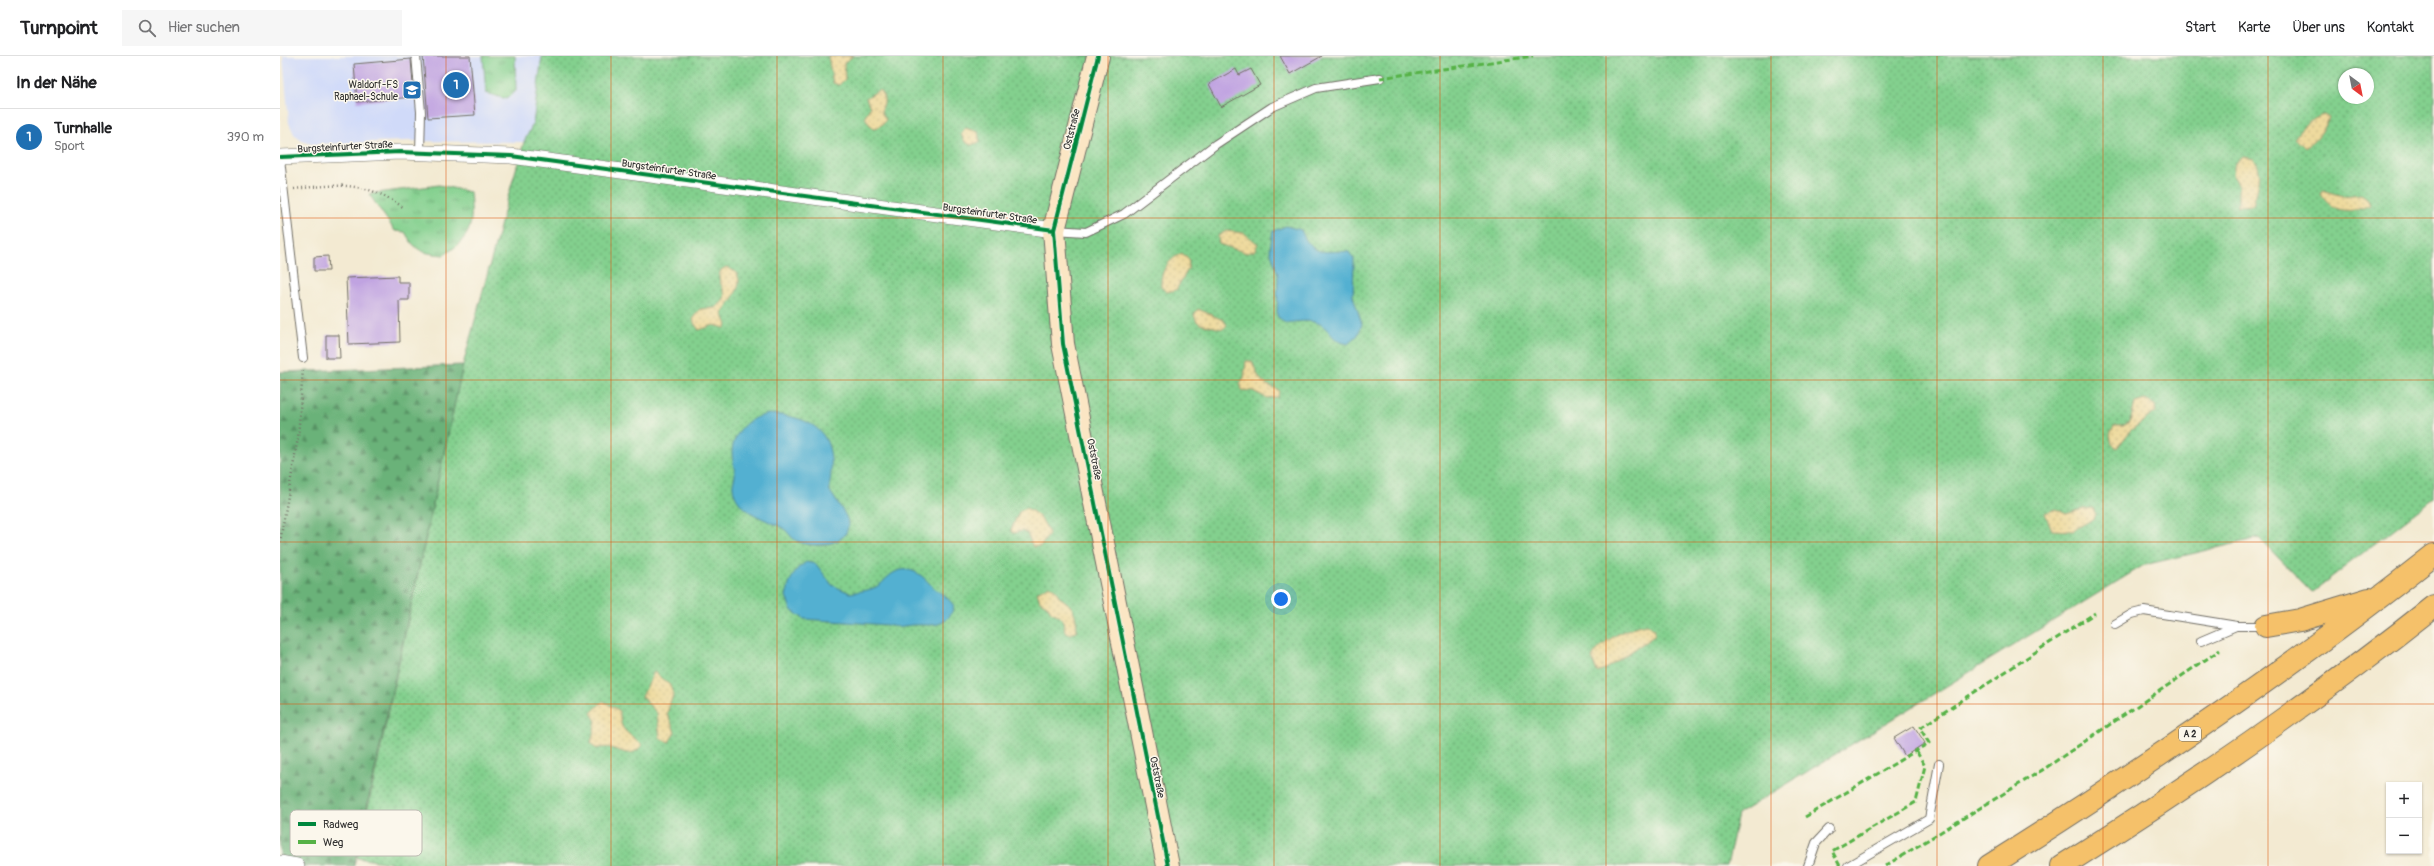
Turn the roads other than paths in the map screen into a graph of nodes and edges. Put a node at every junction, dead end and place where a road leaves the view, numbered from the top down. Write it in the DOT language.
graph roads {
  1 [pos="416,56"];
  2 [pos="1098,56"];
  3 [pos="1380,78"];
  4 [pos="420,153"];
  5 [pos="280,158"];
  6 [pos="1054,230"];
  7 [pos="303,358"];
  8 [pos="2434,555"];
  9 [pos="2386,594"];
  10 [pos="2434,606"];
  11 [pos="2115,624"];
  12 [pos="2237,626"];
  13 [pos="2266,626"];
  14 [pos="2201,641"];
  15 [pos="1939,764"];
  16 [pos="1829,829"];
  17 [pos="280,863"];
  18 [pos="296,866"];
  19 [pos="1168,866"];
  20 [pos="1808,866"];
  21 [pos="1848,866"];
  22 [pos="1989,866"];
  23 [pos="2062,866"];
  1 -- 4 [label="lane"];
  2 -- 6 [label="street, Oststraße"];
  3 -- 6 [label="lane"];
  4 -- 5 [label="street, Burgsteinfurter Straße"];
  4 -- 6 [label="street, Burgsteinfurter Straße"];
  5 -- 7 [label="lane"];
  6 -- 19 [label="street, Oststraße"];
  8 -- 9 [label="highway, A 2"];
  9 -- 13 [label="highway"];
  9 -- 22 [label="highway, A 2"];
  10 -- 23 [label="highway"];
  11 -- 12 [label="lane"];
  12 -- 13 [label="lane"];
  12 -- 14 [label="lane"];
  15 -- 21 [label="lane"];
  16 -- 20 [label="lane"];
  17 -- 18 [label="street"];
}
